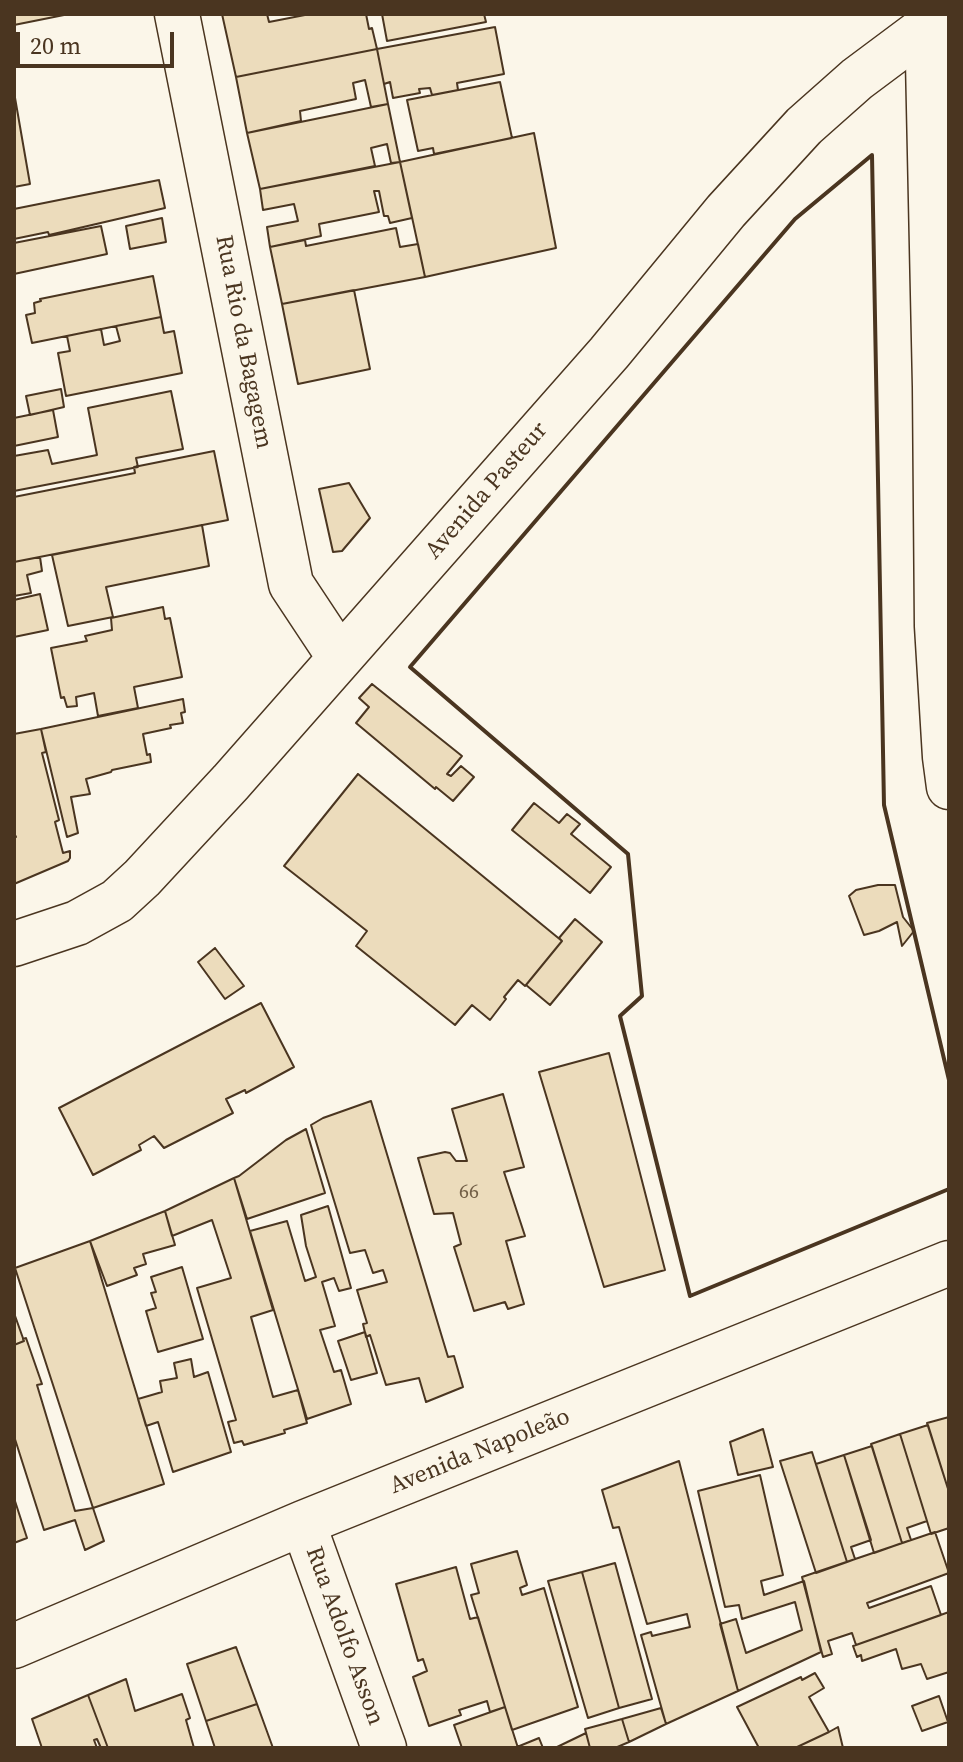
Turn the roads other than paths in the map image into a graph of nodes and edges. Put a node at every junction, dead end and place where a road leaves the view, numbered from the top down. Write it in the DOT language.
graph roads {
  1 [pos="177,14"];
  2 [pos="935,19"];
  3 [pos="340,658"];
  4 [pos="949,787"];
  5 [pos="14,944"];
  6 [pos="949,1263"];
  7 [pos="303,1523"];
  8 [pos="14,1646"];
  9 [pos="384,1748"];
  1 -- 3 [label="street, Rua Rio da Bagagem"];
  2 -- 3 [label="street, Avenida Pasteur"];
  2 -- 4 [label="street"];
  3 -- 5 [label="street, Avenida Pasteur"];
  6 -- 7 [label="street, Avenida Napoleão"];
  7 -- 8 [label="street, Avenida Napoleão"];
  7 -- 9 [label="street, Rua Adolfo Asson"];
}
